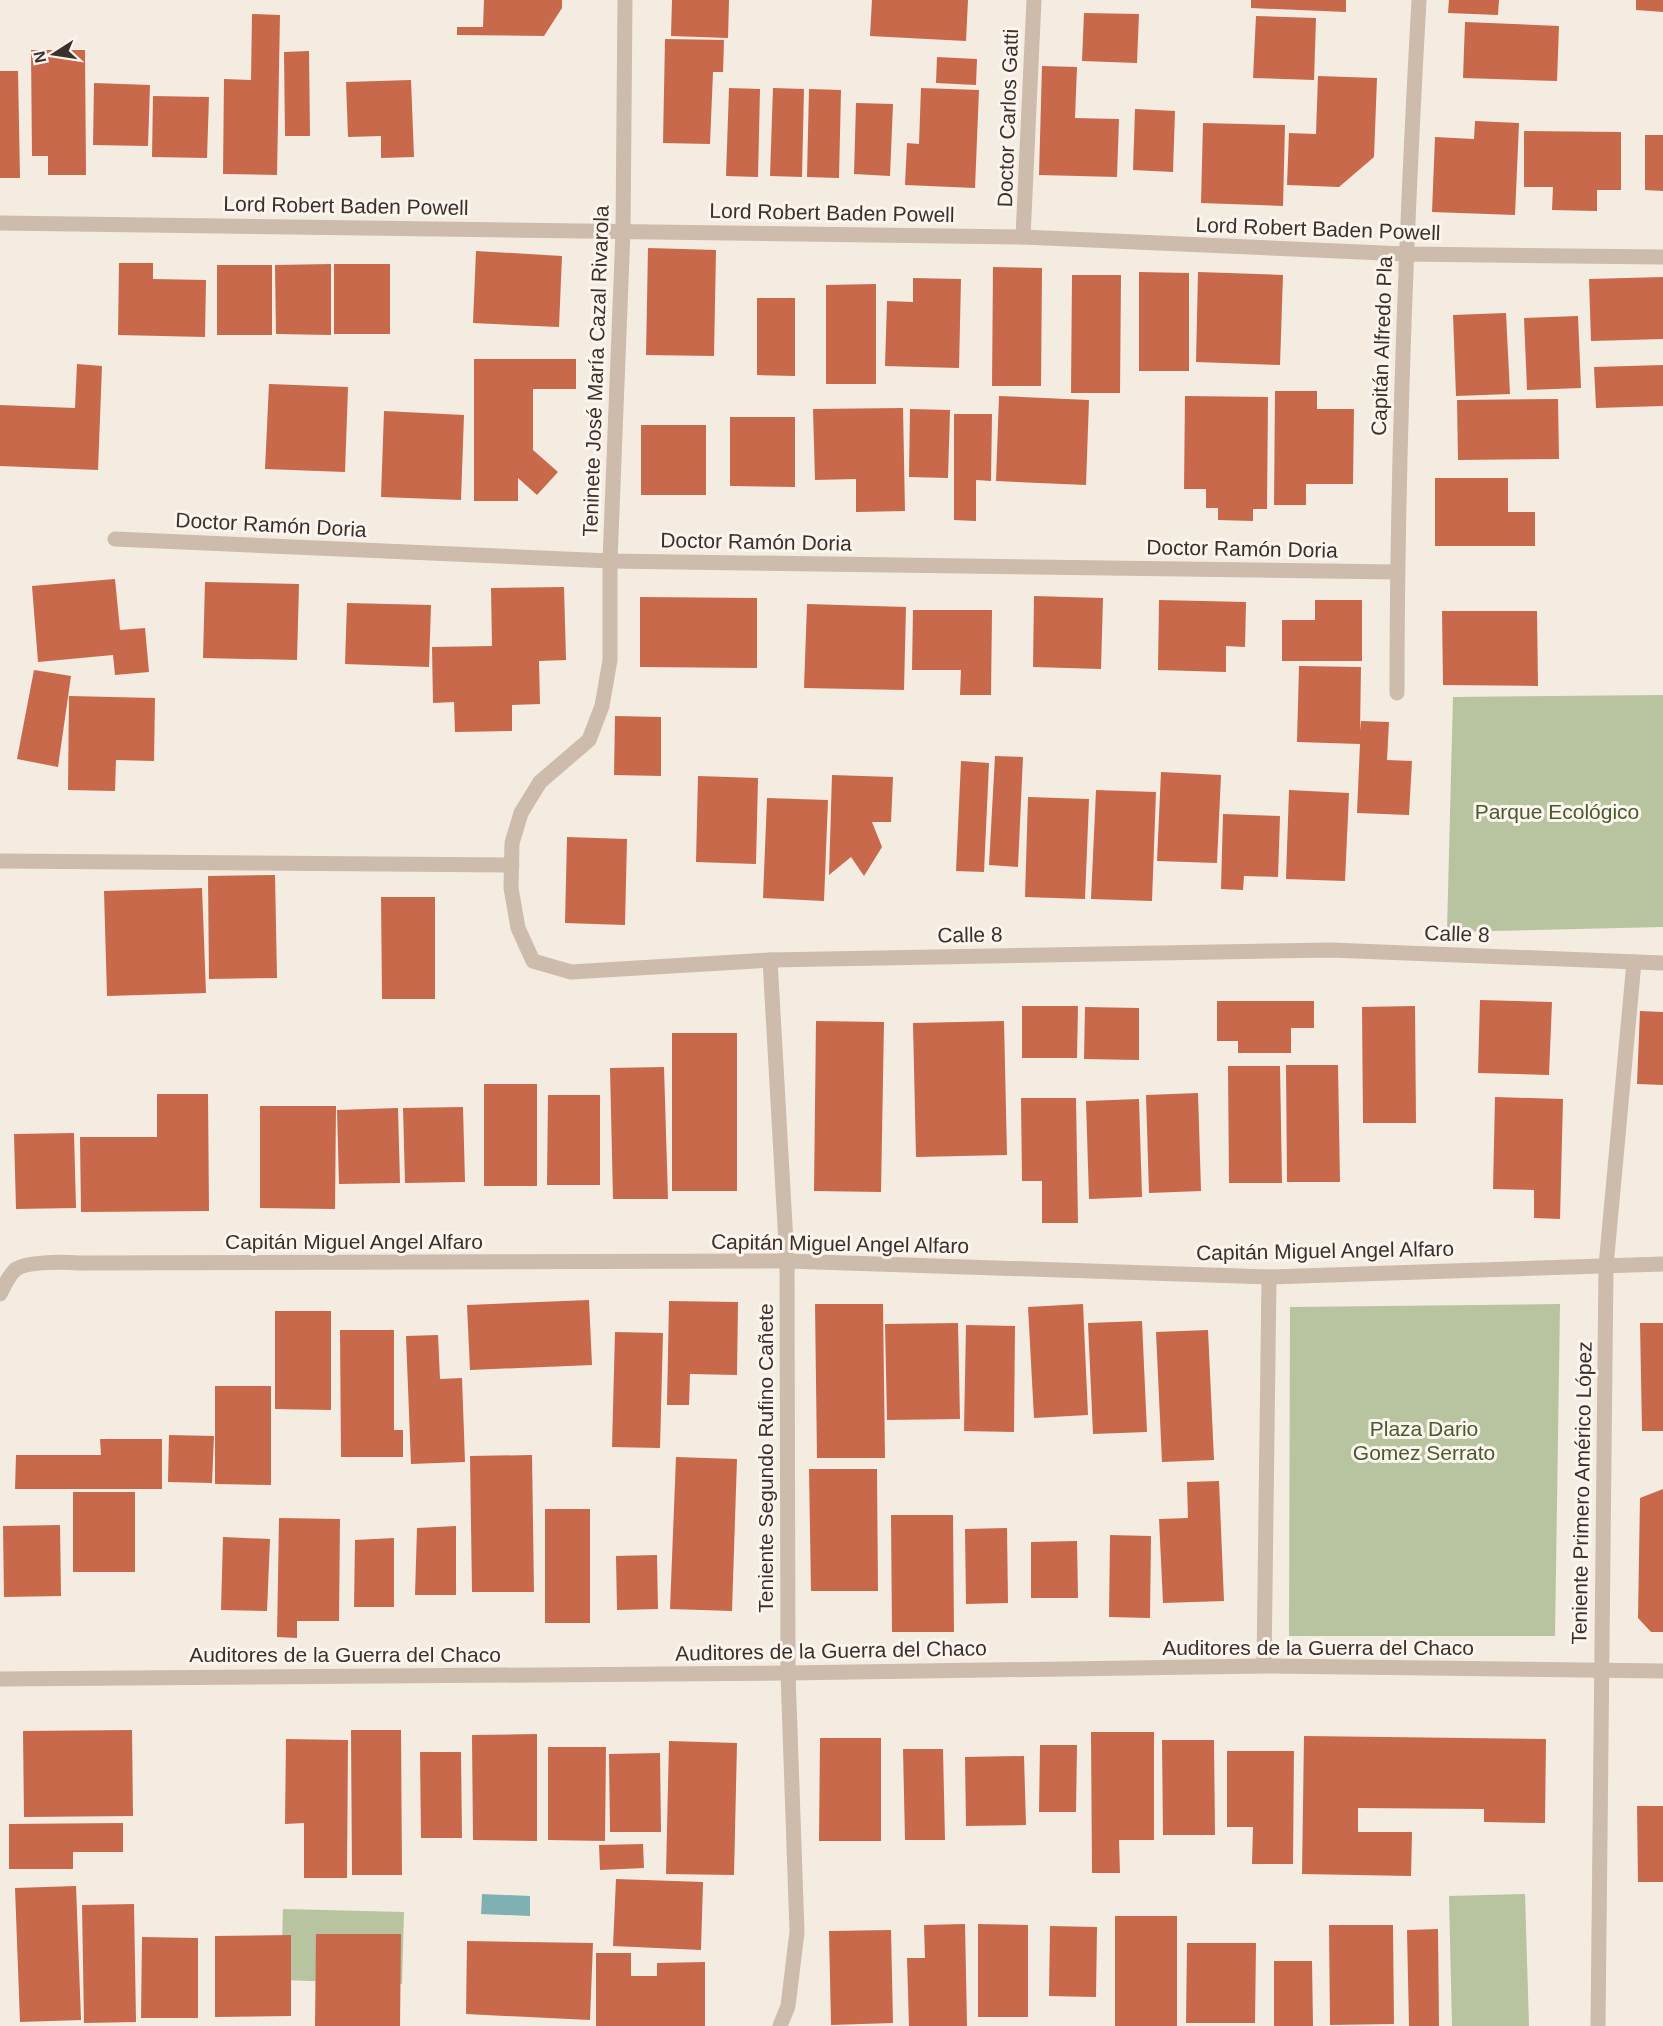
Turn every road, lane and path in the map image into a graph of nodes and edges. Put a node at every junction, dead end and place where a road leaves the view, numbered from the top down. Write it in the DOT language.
graph roads {
  1 [pos="625,0"];
  2 [pos="1034,0"];
  3 [pos="1419,0"];
  4 [pos="0,223"];
  5 [pos="623,231"];
  6 [pos="1023,237"];
  7 [pos="1405,254"];
  8 [pos="1663,258"];
  9 [pos="115,539"];
  10 [pos="610,561"];
  11 [pos="1397,572"];
  12 [pos="1397,693"];
  13 [pos="589,740"];
  14 [pos="0,861"];
  15 [pos="512,865"];
  16 [pos="770,960"];
  17 [pos="1634,962"];
  18 [pos="1663,963"];
  19 [pos="787,1261"];
  20 [pos="1663,1264"];
  21 [pos="1606,1266"];
  22 [pos="1269,1277"];
  23 [pos="0,1294"];
  24 [pos="1264,1666"];
  25 [pos="1601,1671"];
  26 [pos="1663,1671"];
  27 [pos="788,1673"];
  28 [pos="0,1679"];
  29 [pos="780,2026"];
  30 [pos="1598,2026"];
  1 -- 5 [label="street, Teninete José María Cazal Rivarola"];
  2 -- 6 [label="street, Doctor Carlos Gatti"];
  3 -- 7 [label="street, Capitán Alfredo Pla"];
  4 -- 5 [label="street, Lord Robert Baden Powell"];
  5 -- 6 [label="street, Lord Robert Baden Powell"];
  5 -- 10 [label="street, Teninete José María Cazal Rivarola"];
  6 -- 7 [label="street, Lord Robert Baden Powell"];
  7 -- 8 [label="street, Lord Robert Baden Powell"];
  7 -- 11 [label="street, Capitán Alfredo Pla"];
  9 -- 10 [label="street, Doctor Ramón Doria"];
  10 -- 11 [label="street, Doctor Ramón Doria"];
  10 -- 13 [label="street, Teninete José María Cazal Rivarola"];
  11 -- 12 [label="street, Capitán Alfredo Pla"];
  13 -- 15 [label="street, Calle 8"];
  14 -- 15 [label="street"];
  15 -- 16 [label="street, Calle 8"];
  16 -- 17 [label="street, Calle 8"];
  16 -- 19 [label="street, Teniente Segundo Rufino Cañete"];
  17 -- 18 [label="street, Calle 8"];
  17 -- 21 [label="street, Teniente Primero Américo López"];
  19 -- 22 [label="street, Capitán Miguel Angel Alfaro"];
  19 -- 23 [label="street, Capitán Miguel Angel Alfaro"];
  19 -- 27 [label="street, Teniente Segundo Rufino Cañete"];
  20 -- 21 [label="street, Capitán Miguel Angel Alfaro"];
  21 -- 22 [label="street, Capitán Miguel Angel Alfaro"];
  21 -- 25 [label="street, Teniente Primero Américo López"];
  22 -- 24 [label="street"];
  24 -- 25 [label="street, Auditores de la Guerra del Chaco"];
  24 -- 27 [label="street, Auditores de la Guerra del Chaco"];
  25 -- 26 [label="street, Auditores de la Guerra del Chaco"];
  25 -- 30 [label="street, Teniente Primero Américo López"];
  27 -- 28 [label="street, Auditores de la Guerra del Chaco"];
  27 -- 29 [label="street, Teniente Segundo Rufino Cañete"];
}
